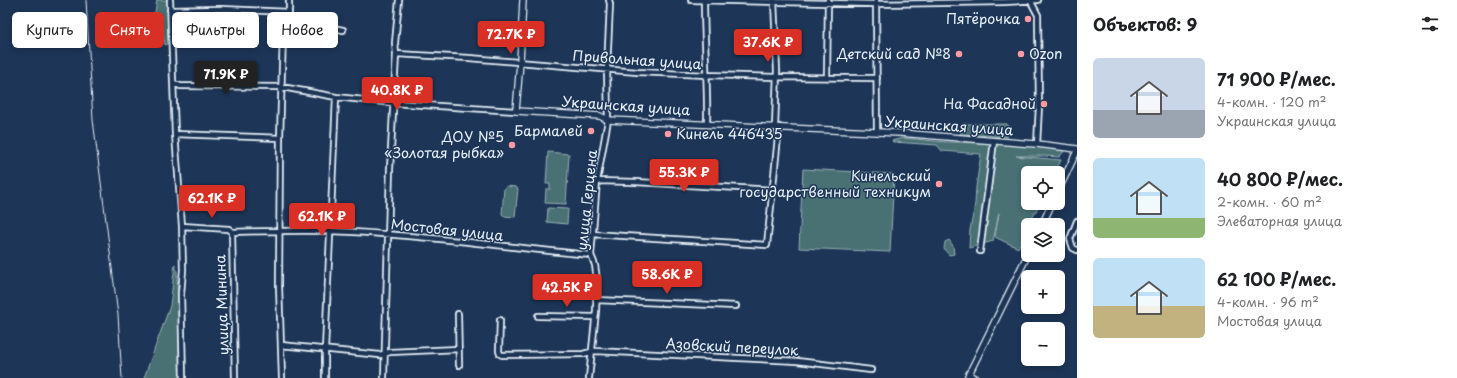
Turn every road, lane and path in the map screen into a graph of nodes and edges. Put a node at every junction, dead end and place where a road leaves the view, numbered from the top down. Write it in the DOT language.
graph roads {
  1 [pos="170,0"];
  2 [pos="289,0"];
  3 [pos="398,0"];
  4 [pos="523,0"];
  5 [pos="609,0"];
  6 [pos="691,0"];
  7 [pos="704,0"];
  8 [pos="1038,0"];
  9 [pos="774,1"];
  10 [pos="828,1"];
  11 [pos="1030,1"];
  12 [pos="876,2"];
  13 [pos="170,10"];
  14 [pos="289,12"];
  15 [pos="338,29"];
  16 [pos="343,30"];
  17 [pos="283,48"];
  18 [pos="396,54"];
  19 [pos="520,62"];
  20 [pos="608,69"];
  21 [pos="707,75"];
  22 [pos="776,77"];
  23 [pos="827,77"];
  24 [pos="877,78"];
  25 [pos="174,83"];
  26 [pos="282,87"];
  27 [pos="336,97"];
  28 [pos="393,103"];
  29 [pos="516,111"];
  30 [pos="608,120"];
  31 [pos="707,124"];
  32 [pos="777,127"];
  33 [pos="877,132"];
  34 [pos="175,134"];
  35 [pos="280,138"];
  36 [pos="994,141"];
  37 [pos="1037,144"];
  38 [pos="1077,150"];
  39 [pos="1065,176"];
  40 [pos="597,181"];
  41 [pos="772,190"];
  42 [pos="1077,221"];
  43 [pos="182,226"];
  44 [pos="279,230"];
  45 [pos="330,231"];
  46 [pos="232,232"];
  47 [pos="592,234"];
  48 [pos="388,235"];
  49 [pos="1077,250"];
  50 [pos="980,251"];
  51 [pos="591,255"];
  52 [pos="1024,262"];
  53 [pos="596,300"];
  54 [pos="736,306"];
  55 [pos="458,314"];
  56 [pos="538,316"];
  57 [pos="595,317"];
  58 [pos="500,320"];
  59 [pos="281,345"];
  60 [pos="459,349"];
  61 [pos="325,350"];
  62 [pos="591,351"];
  63 [pos="385,354"];
  64 [pos="459,364"];
  65 [pos="871,370"];
  66 [pos="968,376"];
  67 [pos="183,378"];
  68 [pos="235,378"];
  69 [pos="282,378"];
  70 [pos="325,378"];
  71 [pos="384,378"];
  72 [pos="589,378"];
  73 [pos="975,378"];
  1 -- 13 [label="street"];
  2 -- 14 [label="street"];
  3 -- 18 [label="street"];
  4 -- 19 [label="main road"];
  5 -- 20 [label="street, улица Герцена"];
  6 -- 7 [label="street"];
  7 -- 9 [label="street"];
  7 -- 21 [label="street"];
  8 -- 11 [label="street"];
  9 -- 10 [label="street"];
  9 -- 22 [label="street"];
  10 -- 12 [label="street"];
  10 -- 23 [label="street"];
  11 -- 12 [label="street"];
  11 -- 37 [label="street"];
  12 -- 24 [label="street"];
  13 -- 14 [label="street"];
  13 -- 25 [label="street"];
  15 -- 16 [label="street"];
  17 -- 26 [label="street"];
  18 -- 19 [label="street, Привольная улица"];
  18 -- 28 [label="street"];
  19 -- 20 [label="street, Привольная улица"];
  19 -- 29 [label="main road"];
  20 -- 21 [label="street, Привольная улица"];
  20 -- 30 [label="street, улица Герцена"];
  21 -- 22 [label="street, Привольная улица"];
  21 -- 31 [label="street"];
  22 -- 23 [label="street, Привольная улица"];
  22 -- 32 [label="street"];
  23 -- 24 [label="street, Привольная улица"];
  24 -- 33 [label="street"];
  25 -- 26 [label="street, Украинская улица"];
  25 -- 34 [label="street"];
  26 -- 27 [label="street, Украинская улица"];
  26 -- 35 [label="street"];
  27 -- 28 [label="street, Украинская улица"];
  27 -- 45 [label="street"];
  28 -- 29 [label="street, Украинская улица"];
  28 -- 48 [label="street"];
  29 -- 30 [label="main road, Украинская улица"];
  30 -- 31 [label="main road, Украинская улица"];
  30 -- 40 [label="street, улица Герцена"];
  31 -- 32 [label="main road, Украинская улица"];
  32 -- 33 [label="main road, Украинская улица"];
  32 -- 41 [label="street"];
  33 -- 36 [label="main road, Украинская улица"];
  34 -- 35 [label="street"];
  34 -- 43 [label="street"];
  35 -- 44 [label="street"];
  36 -- 37 [label="main road, Украинская улица"];
  36 -- 50 [label="street"];
  37 -- 38 [label="main road, Украинская улица"];
  38 -- 39 [label="main road"];
  40 -- 41 [label="street"];
  40 -- 47 [label="street, улица Герцена"];
  41 -- 47 [label="street"];
  42 -- 49 [label="street"];
  43 -- 46 [label="street, Мостовая улица"];
  43 -- 67 [label="street"];
  44 -- 45 [label="street, Мостовая улица"];
  44 -- 46 [label="street, Мостовая улица"];
  44 -- 59 [label="street"];
  45 -- 48 [label="street, Мостовая улица"];
  45 -- 61 [label="street"];
  46 -- 68 [label="street, улица Минина"];
  47 -- 51 [label="street, улица Герцена"];
  48 -- 51 [label="street, Мостовая улица"];
  48 -- 63 [label="street"];
  51 -- 53 [label="street, улица Герцена"];
  52 -- 66 [label="main road"];
  53 -- 54 [label="street"];
  53 -- 57 [label="street, улица Герцена"];
  55 -- 60 [label="street"];
  56 -- 57 [label="street"];
  57 -- 62 [label="street, улица Герцена"];
  58 -- 62 [label="street, Азовский переулок"];
  59 -- 61 [label="street"];
  59 -- 69 [label="street"];
  60 -- 63 [label="street"];
  60 -- 64 [label="street"];
  61 -- 63 [label="street"];
  61 -- 70 [label="street"];
  62 -- 65 [label="street, Азовский переулок"];
  62 -- 72 [label="street, улица Герцена"];
  63 -- 71 [label="street"];
  66 -- 73 [label="street"];
}
